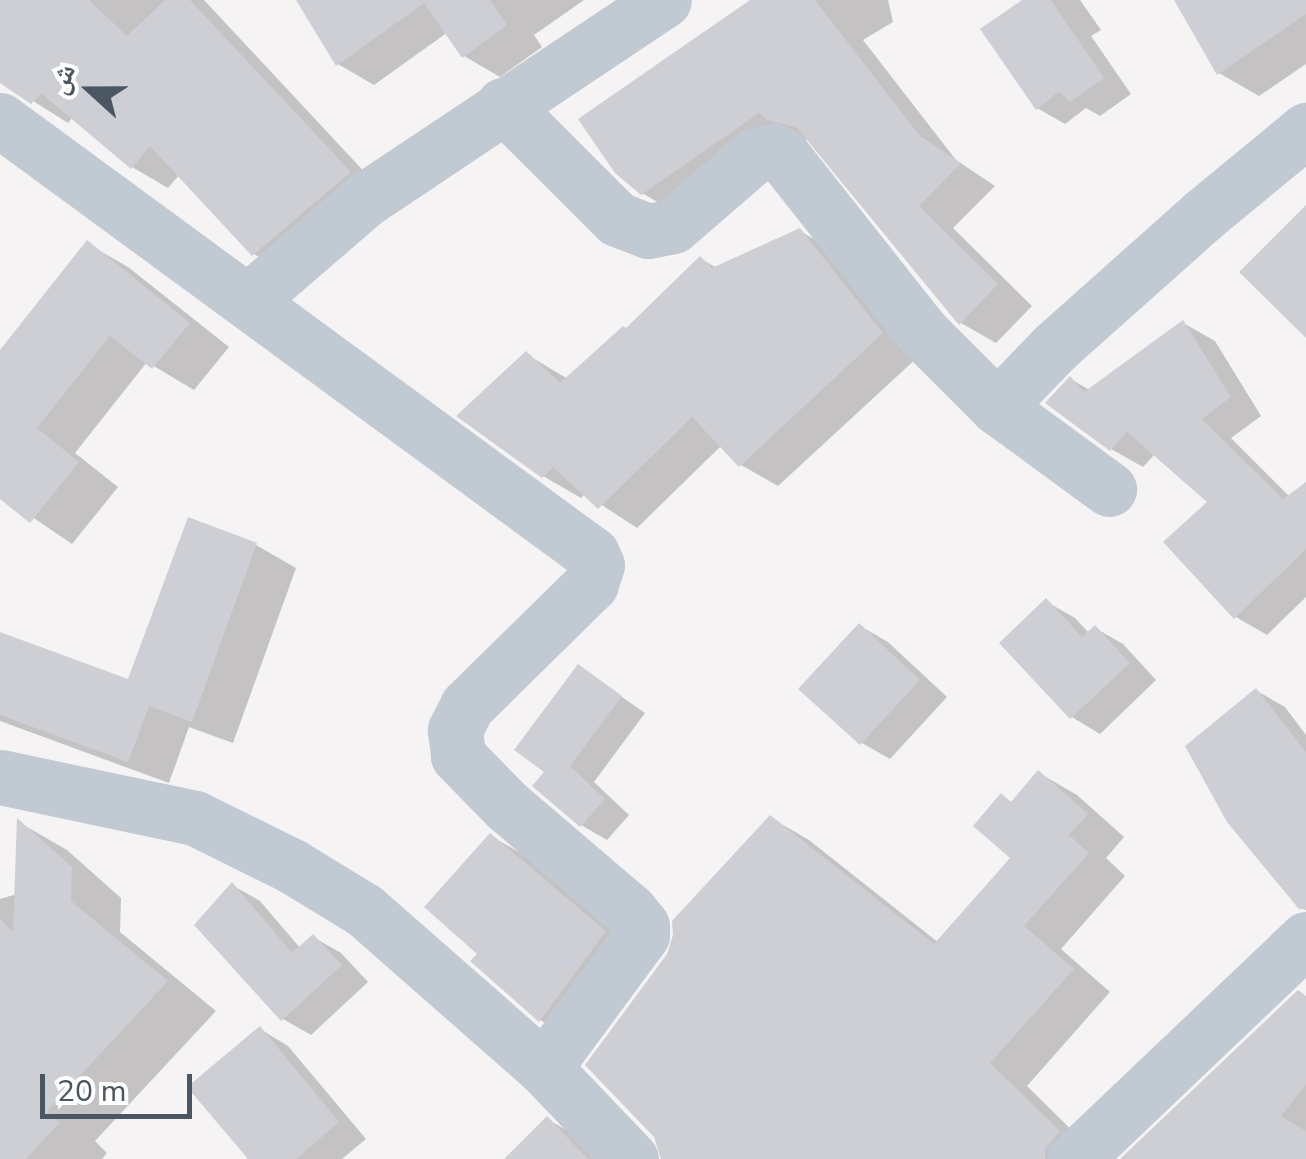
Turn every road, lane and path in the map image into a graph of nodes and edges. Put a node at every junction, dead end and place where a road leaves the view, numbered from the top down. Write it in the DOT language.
graph roads {
  1 [pos="664,0"];
  2 [pos="503,104"];
  3 [pos="0,120"];
  4 [pos="1306,130"];
  5 [pos="250,300"];
  6 [pos="997,407"];
  7 [pos="1109,489"];
  8 [pos="0,777"];
  9 [pos="1306,939"];
  10 [pos="544,1068"];
  11 [pos="631,1159"];
  12 [pos="1075,1159"];
  1 -- 2 [label="street"];
  2 -- 5 [label="street"];
  2 -- 6 [label="street"];
  3 -- 5 [label="street"];
  4 -- 6 [label="street"];
  5 -- 10 [label="street"];
  6 -- 7 [label="street"];
  8 -- 10 [label="street"];
  9 -- 12 [label="street"];
  10 -- 11 [label="street"];
}
